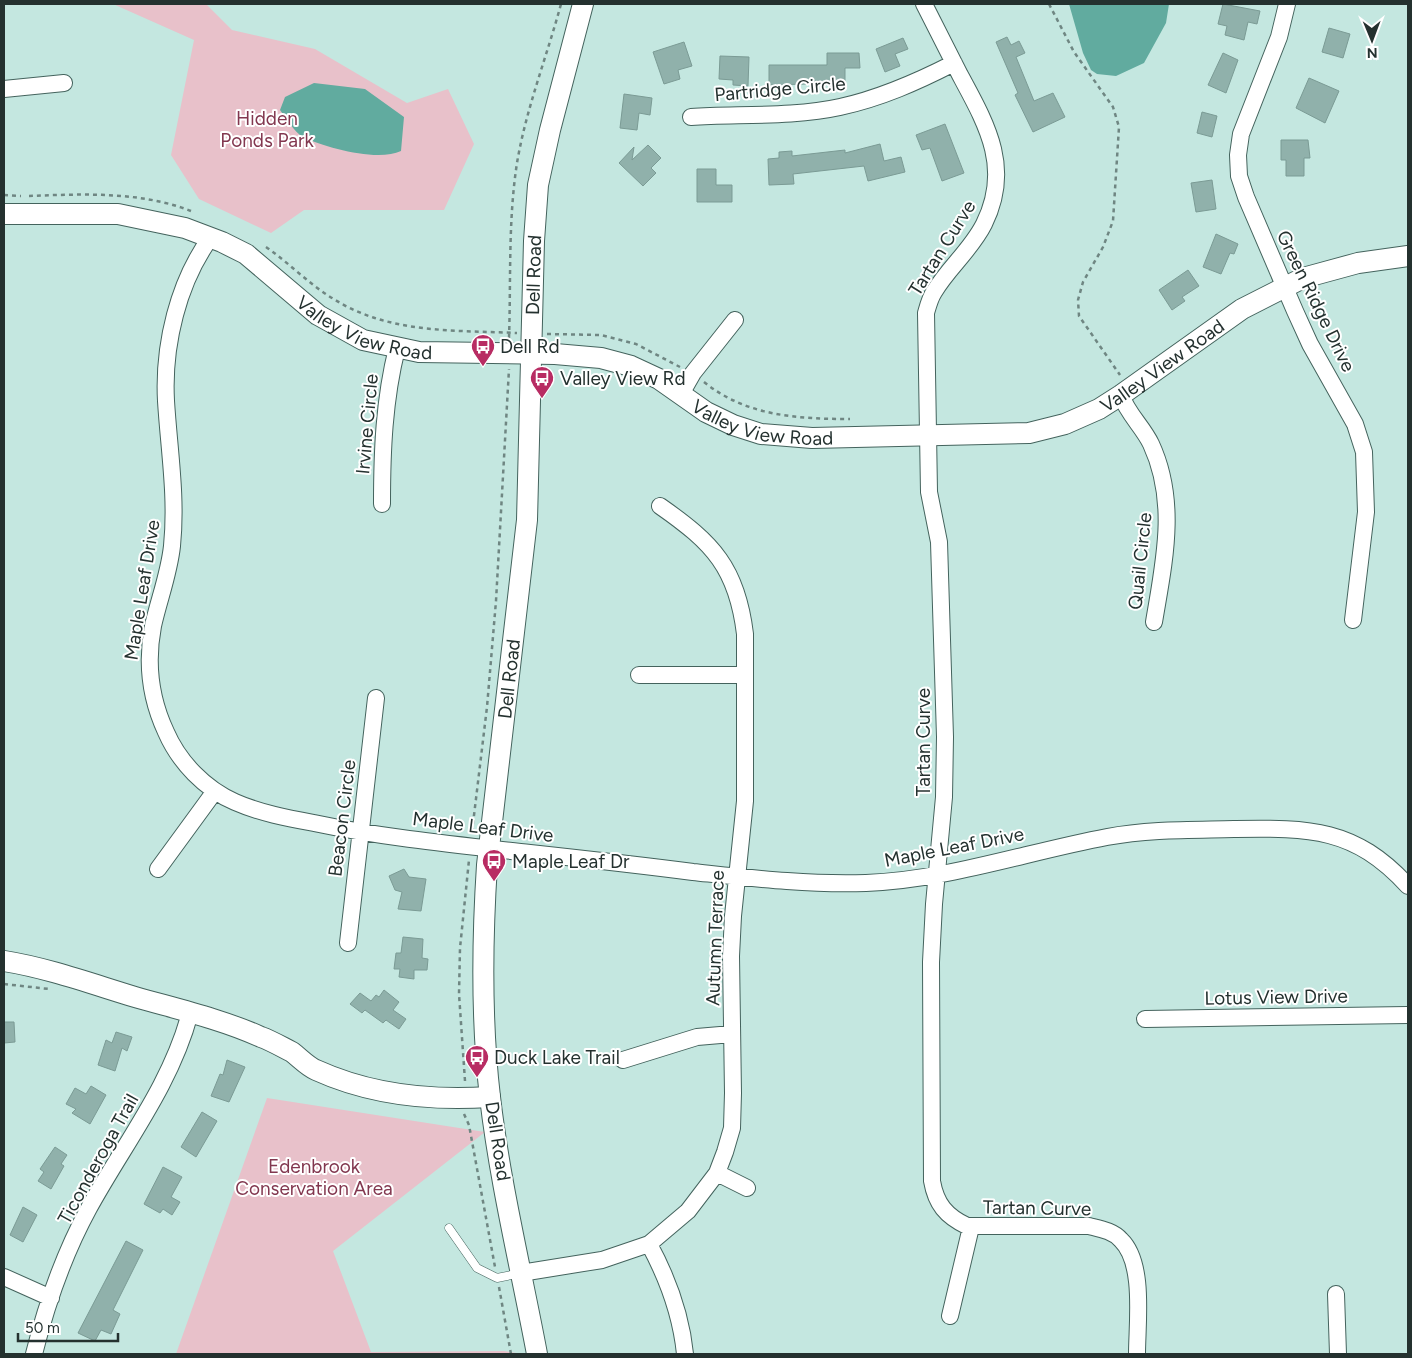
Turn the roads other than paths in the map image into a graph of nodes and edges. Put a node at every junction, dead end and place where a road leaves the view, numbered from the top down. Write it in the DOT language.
graph roads {
  1 [pos="584,4"];
  2 [pos="924,4"];
  3 [pos="1286,4"];
  4 [pos="954,63"];
  5 [pos="64,82"];
  6 [pos="4,89"];
  7 [pos="691,117"];
  8 [pos="4,214"];
  9 [pos="211,237"];
  10 [pos="1408,256"];
  11 [pos="1285,287"];
  12 [pos="735,320"];
  13 [pos="397,348"];
  14 [pos="533,354"];
  15 [pos="1125,392"];
  16 [pos="681,394"];
  17 [pos="928,437"];
  18 [pos="382,504"];
  19 [pos="660,506"];
  20 [pos="1352,620"];
  21 [pos="1154,622"];
  22 [pos="639,675"];
  23 [pos="744,675"];
  24 [pos="376,698"];
  25 [pos="215,791"];
  26 [pos="360,833"];
  27 [pos="490,848"];
  28 [pos="158,870"];
  29 [pos="937,873"];
  30 [pos="736,876"];
  31 [pos="1408,884"];
  32 [pos="348,943"];
  33 [pos="4,961"];
  34 [pos="190,1013"];
  35 [pos="1408,1015"];
  36 [pos="1145,1019"];
  37 [pos="732,1034"];
  38 [pos="623,1060"];
  39 [pos="490,1097"];
  40 [pos="717,1173"];
  41 [pos="747,1188"];
  42 [pos="971,1227"];
  43 [pos="448,1228"];
  44 [pos="649,1244"];
  45 [pos="522,1273"];
  46 [pos="4,1277"];
  47 [pos="1336,1294"];
  48 [pos="51,1298"];
  49 [pos="950,1316"];
  50 [pos="34,1354"];
  51 [pos="537,1354"];
  52 [pos="685,1354"];
  53 [pos="1137,1354"];
  54 [pos="1338,1354"];
  1 -- 14 [label="street, Dell Road"];
  2 -- 4 [label="street, Tartan Curve"];
  3 -- 11 [label="street, Green Ridge Drive"];
  4 -- 7 [label="street, Partridge Circle"];
  4 -- 17 [label="street, Tartan Curve"];
  5 -- 6 [label="street"];
  8 -- 9 [label="street, Valley View Road"];
  9 -- 13 [label="street, Valley View Road"];
  9 -- 25 [label="street, Maple Leaf Drive"];
  10 -- 11 [label="street, Valley View Road"];
  11 -- 15 [label="street, Valley View Road"];
  11 -- 20 [label="street, Green Ridge Drive"];
  12 -- 16 [label="street"];
  13 -- 14 [label="street, Valley View Road"];
  13 -- 18 [label="street, Irvine Circle"];
  14 -- 16 [label="street, Valley View Road"];
  14 -- 27 [label="street, Dell Road"];
  15 -- 17 [label="street, Valley View Road"];
  15 -- 21 [label="street, Quail Circle"];
  16 -- 17 [label="street, Valley View Road"];
  17 -- 29 [label="street, Tartan Curve"];
  19 -- 23 [label="street, Autumn Terrace"];
  22 -- 23 [label="street"];
  23 -- 30 [label="street, Autumn Terrace"];
  24 -- 26 [label="street, Beacon Circle"];
  25 -- 26 [label="street, Maple Leaf Drive"];
  25 -- 28 [label="street"];
  26 -- 27 [label="street, Maple Leaf Drive"];
  26 -- 32 [label="street, Beacon Circle"];
  27 -- 30 [label="street, Maple Leaf Drive"];
  27 -- 39 [label="street, Dell Road"];
  29 -- 30 [label="street, Maple Leaf Drive"];
  29 -- 31 [label="street, Maple Leaf Drive"];
  29 -- 42 [label="street, Tartan Curve"];
  30 -- 37 [label="street, Autumn Terrace"];
  33 -- 34 [label="street"];
  34 -- 39 [label="street"];
  34 -- 48 [label="street, Ticonderoga Trail"];
  35 -- 36 [label="street, Lotus View Drive"];
  37 -- 38 [label="street"];
  37 -- 40 [label="street, Autumn Terrace"];
  39 -- 45 [label="street, Dell Road"];
  40 -- 41 [label="street"];
  40 -- 44 [label="street, Autumn Terrace"];
  42 -- 49 [label="street"];
  42 -- 53 [label="street, Tartan Curve"];
  43 -- 45 [label="lane"];
  44 -- 45 [label="street, Autumn Terrace"];
  44 -- 52 [label="street"];
  45 -- 51 [label="street, Dell Road"];
  46 -- 48 [label="street"];
  47 -- 54 [label="street"];
  48 -- 50 [label="street, Ticonderoga Trail"];
}
